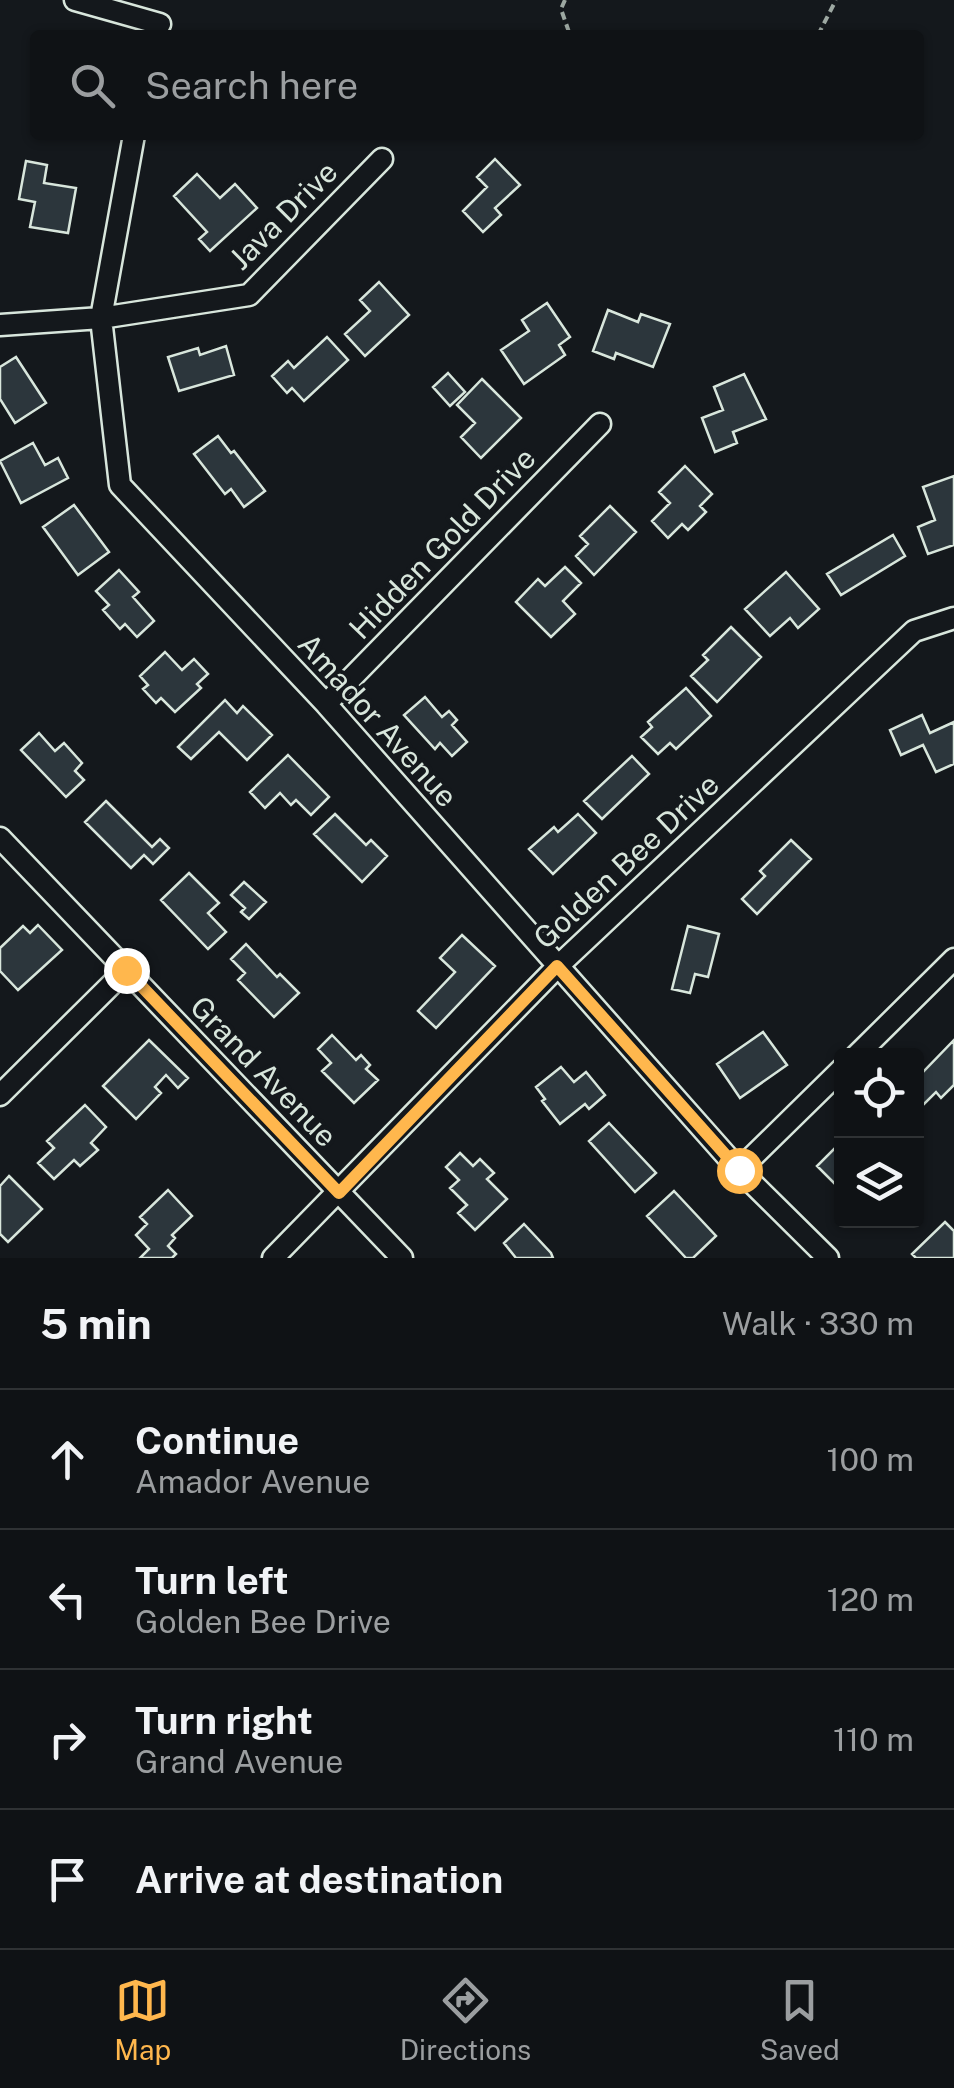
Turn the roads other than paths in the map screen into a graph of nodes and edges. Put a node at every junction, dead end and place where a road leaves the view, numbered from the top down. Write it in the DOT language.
graph roads {
  1 [pos="75,0"];
  2 [pos="160,0"];
  3 [pos="159,29"];
  4 [pos="133,140"];
  5 [pos="382,159"];
  6 [pos="101,318"];
  7 [pos="0,326"];
  8 [pos="600,424"];
  9 [pos="954,618"];
  10 [pos="326,704"];
  11 [pos="0,838"];
  12 [pos="954,959"];
  13 [pos="557,966"];
  14 [pos="126,970"];
  15 [pos="864,1048"];
  16 [pos="834,1077"];
  17 [pos="0,1094"];
  18 [pos="739,1170"];
  19 [pos="339,1193"];
  20 [pos="273,1258"];
  21 [pos="402,1258"];
  22 [pos="828,1258"];
  1 -- 3 [label="street"];
  2 -- 3 [label="street"];
  4 -- 6 [label="street, Amador Avenue"];
  5 -- 6 [label="street, Java Drive"];
  6 -- 7 [label="street, Java Drive"];
  6 -- 10 [label="street, Amador Avenue"];
  8 -- 10 [label="street, Hidden Gold Drive"];
  9 -- 13 [label="street, Golden Bee Drive"];
  10 -- 13 [label="street, Amador Avenue"];
  11 -- 14 [label="street, Grand Avenue"];
  12 -- 15 [label="street"];
  13 -- 18 [label="street, Amador Avenue"];
  13 -- 19 [label="street, Golden Bee Drive"];
  14 -- 17 [label="street"];
  14 -- 19 [label="street, Grand Avenue"];
  16 -- 18 [label="street"];
  18 -- 22 [label="street, Amador Avenue"];
  19 -- 20 [label="street, Golden Bee Drive"];
  19 -- 21 [label="street, Grand Avenue"];
}
